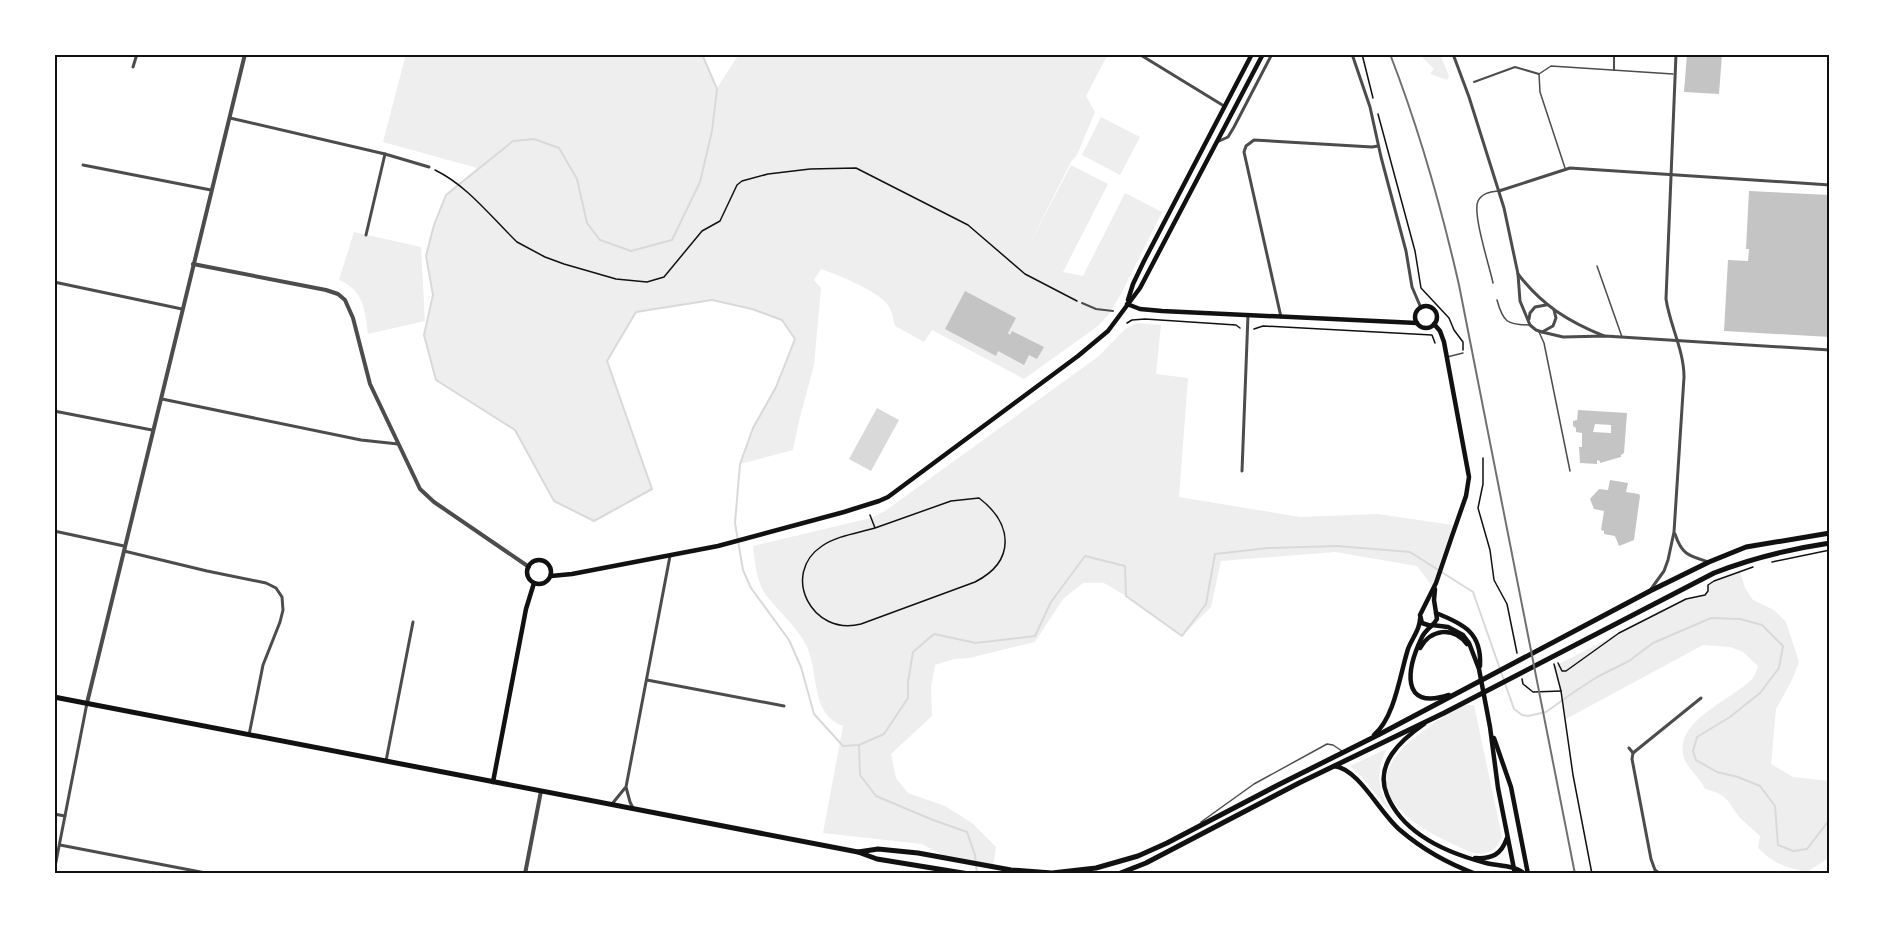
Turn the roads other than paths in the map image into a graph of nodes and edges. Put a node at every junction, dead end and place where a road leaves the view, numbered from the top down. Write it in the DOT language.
graph roads {
  1 [pos="137,54"];
  2 [pos="245,54"];
  3 [pos="1138,54"];
  4 [pos="1252,54"];
  5 [pos="1263,54"];
  6 [pos="1272,54"];
  7 [pos="1352,54"];
  8 [pos="1453,54"];
  9 [pos="1614,54"];
  10 [pos="1676,54"];
  11 [pos="133,67"];
  12 [pos="1614,70"];
  13 [pos="1539,74"];
  14 [pos="1675,74"];
  15 [pos="1474,82"];
  16 [pos="1224,106"];
  17 [pos="229,118"];
  18 [pos="1214,144"];
  19 [pos="1378,146"];
  20 [pos="385,154"];
  21 [pos="83,165"];
  22 [pos="429,167"];
  23 [pos="1565,169"];
  24 [pos="1670,175"];
  25 [pos="1830,185"];
  26 [pos="211,190"];
  27 [pos="1499,191"];
  28 [pos="366,235"];
  29 [pos="193,264"];
  30 [pos="1597,266"];
  31 [pos="1518,274"];
  32 [pos="54,282"];
  33 [pos="1493,283"];
  34 [pos="1497,300"];
  35 [pos="1082,303"];
  36 [pos="1127,304"];
  37 [pos="1547,305"];
  38 [pos="1421,308"];
  39 [pos="182,309"];
  40 [pos="1554,310"];
  41 [pos="1113,311"];
  42 [pos="1248,315"];
  43 [pos="1281,317"];
  44 [pos="1417,323"];
  45 [pos="1530,323"];
  46 [pos="1434,324"];
  47 [pos="1541,332"];
  48 [pos="1605,336"];
  49 [pos="1622,338"];
  50 [pos="1676,340"];
  51 [pos="1830,350"];
  52 [pos="1463,353"];
  53 [pos="1446,357"];
  54 [pos="160,399"];
  55 [pos="54,411"];
  56 [pos="152,430"];
  57 [pos="398,444"];
  58 [pos="1242,471"];
  59 [pos="1570,471"];
  60 [pos="54,531"];
  61 [pos="1674,532"];
  62 [pos="1830,533"];
  63 [pos="1830,543"];
  64 [pos="124,548"];
  65 [pos="670,554"];
  66 [pos="1709,562"];
  67 [pos="529,567"];
  68 [pos="550,576"];
  69 [pos="534,583"];
  70 [pos="1436,583"];
  71 [pos="1650,591"];
  72 [pos="1436,613"];
  73 [pos="1421,615"];
  74 [pos="413,622"];
  75 [pos="1431,625"];
  76 [pos="1473,654"];
  77 [pos="1414,658"];
  78 [pos="1479,669"];
  79 [pos="647,680"];
  80 [pos="1463,691"];
  81 [pos="54,697"];
  82 [pos="1701,698"];
  83 [pos="87,703"];
  84 [pos="784,706"];
  85 [pos="1434,718"];
  86 [pos="1490,727"];
  87 [pos="249,735"];
  88 [pos="1354,747"];
  89 [pos="1629,748"];
  90 [pos="1343,752"];
  91 [pos="1633,753"];
  92 [pos="387,761"];
  93 [pos="1334,766"];
  94 [pos="493,782"];
  95 [pos="626,787"];
  96 [pos="541,791"];
  97 [pos="611,805"];
  98 [pos="634,809"];
  99 [pos="54,814"];
  100 [pos="65,816"];
  101 [pos="1194,829"];
  102 [pos="1507,834"];
  103 [pos="59,845"];
  104 [pos="858,852"];
  105 [pos="1463,856"];
  106 [pos="54,872"];
  107 [pos="1078,873"];
  108 [pos="1521,873"];
  109 [pos="211,874"];
  110 [pos="525,874"];
  111 [pos="969,874"];
  112 [pos="1118,874"];
  113 [pos="1476,874"];
  114 [pos="1660,874"];
  1 -- 11 [label="street"];
  2 -- 17 [label="street"];
  3 -- 16 [label="street"];
  4 -- 16 [label="main road"];
  5 -- 18 [label="main road"];
  6 -- 18 [label="street"];
  7 -- 19 [label="street"];
  8 -- 27 [label="street"];
  9 -- 12 [label="street"];
  10 -- 14 [label="street"];
  12 -- 13 [label="lane"];
  12 -- 14 [label="lane"];
  13 -- 15 [label="street"];
  13 -- 23 [label="lane"];
  14 -- 24 [label="street"];
  16 -- 36 [label="main road"];
  17 -- 20 [label="street"];
  17 -- 26 [label="street"];
  18 -- 36 [label="main road"];
  19 -- 38 [label="street"];
  19 -- 43 [label="street"];
  20 -- 22 [label="street"];
  20 -- 28 [label="street"];
  21 -- 26 [label="street"];
  23 -- 24 [label="street"];
  23 -- 27 [label="street"];
  24 -- 25 [label="street"];
  24 -- 50 [label="street"];
  26 -- 29 [label="street"];
  27 -- 31 [label="street"];
  27 -- 33 [label="lane"];
  29 -- 39 [label="street"];
  29 -- 57 [label="street"];
  30 -- 49 [label="lane"];
  31 -- 37 [label="street"];
  31 -- 45 [label="street"];
  32 -- 39 [label="street"];
  34 -- 45 [label="lane"];
  35 -- 41 [label="street"];
  36 -- 42 [label="main road"];
  36 -- 65 [label="main road"];
  37 -- 40 [label="street"];
  37 -- 45 [label="street"];
  38 -- 44 [label="main road"];
  38 -- 46 [label="main road"];
  39 -- 54 [label="street"];
  40 -- 47 [label="street"];
  40 -- 48 [label="street"];
  42 -- 43 [label="main road"];
  42 -- 58 [label="street"];
  43 -- 44 [label="main road"];
  44 -- 46 [label="main road"];
  45 -- 47 [label="street"];
  46 -- 53 [label="main road"];
  47 -- 48 [label="street"];
  47 -- 59 [label="lane"];
  48 -- 49 [label="street"];
  49 -- 50 [label="street"];
  50 -- 51 [label="street"];
  50 -- 61 [label="street"];
  52 -- 53 [label="lane"];
  53 -- 70 [label="main road"];
  54 -- 56 [label="street"];
  54 -- 57 [label="street"];
  55 -- 56 [label="street"];
  56 -- 64 [label="street"];
  57 -- 67 [label="street"];
  60 -- 64 [label="street"];
  61 -- 66 [label="street"];
  61 -- 71 [label="street"];
  62 -- 66 [label="main road"];
  63 -- 85 [label="main road"];
  64 -- 83 [label="street"];
  64 -- 87 [label="street"];
  65 -- 68 [label="main road"];
  65 -- 79 [label="street"];
  66 -- 71 [label="main road"];
  67 -- 68 [label="main road"];
  67 -- 69 [label="main road"];
  68 -- 69 [label="main road"];
  69 -- 94 [label="main road"];
  70 -- 72 [label="main road"];
  70 -- 73 [label="main road"];
  71 -- 80 [label="main road"];
  72 -- 73 [label="main road"];
  72 -- 75 [label="main road"];
  72 -- 78 [label="main road"];
  73 -- 75 [label="main road"];
  73 -- 88 [label="main road"];
  74 -- 92 [label="street"];
  75 -- 76 [label="main road"];
  75 -- 77 [label="main road"];
  76 -- 77 [label="main road"];
  76 -- 78 [label="main road"];
  77 -- 80 [label="main road"];
  78 -- 86 [label="main road"];
  79 -- 84 [label="street"];
  79 -- 95 [label="street"];
  80 -- 88 [label="main road"];
  81 -- 83 [label="main road"];
  82 -- 91 [label="street"];
  83 -- 87 [label="main road"];
  83 -- 100 [label="street"];
  85 -- 93 [label="main road"];
  85 -- 105 [label="main road"];
  86 -- 102 [label="main road"];
  86 -- 108 [label="main road"];
  87 -- 92 [label="main road"];
  88 -- 90 [label="main road"];
  89 -- 91 [label="street"];
  90 -- 101 [label="main road"];
  90 -- 101 [label="lane"];
  91 -- 114 [label="street"];
  92 -- 94 [label="main road"];
  93 -- 112 [label="main road"];
  93 -- 113 [label="main road"];
  94 -- 96 [label="main road"];
  95 -- 97 [label="street"];
  95 -- 98 [label="street"];
  96 -- 97 [label="main road"];
  96 -- 110 [label="street"];
  97 -- 98 [label="main road"];
  98 -- 104 [label="main road"];
  99 -- 100 [label="street"];
  100 -- 103 [label="street"];
  101 -- 107 [label="main road"];
  102 -- 105 [label="main road"];
  102 -- 108 [label="main road"];
  103 -- 106 [label="street"];
  103 -- 109 [label="street"];
  104 -- 107 [label="main road"];
  104 -- 111 [label="main road"];
  105 -- 108 [label="main road"];
}
